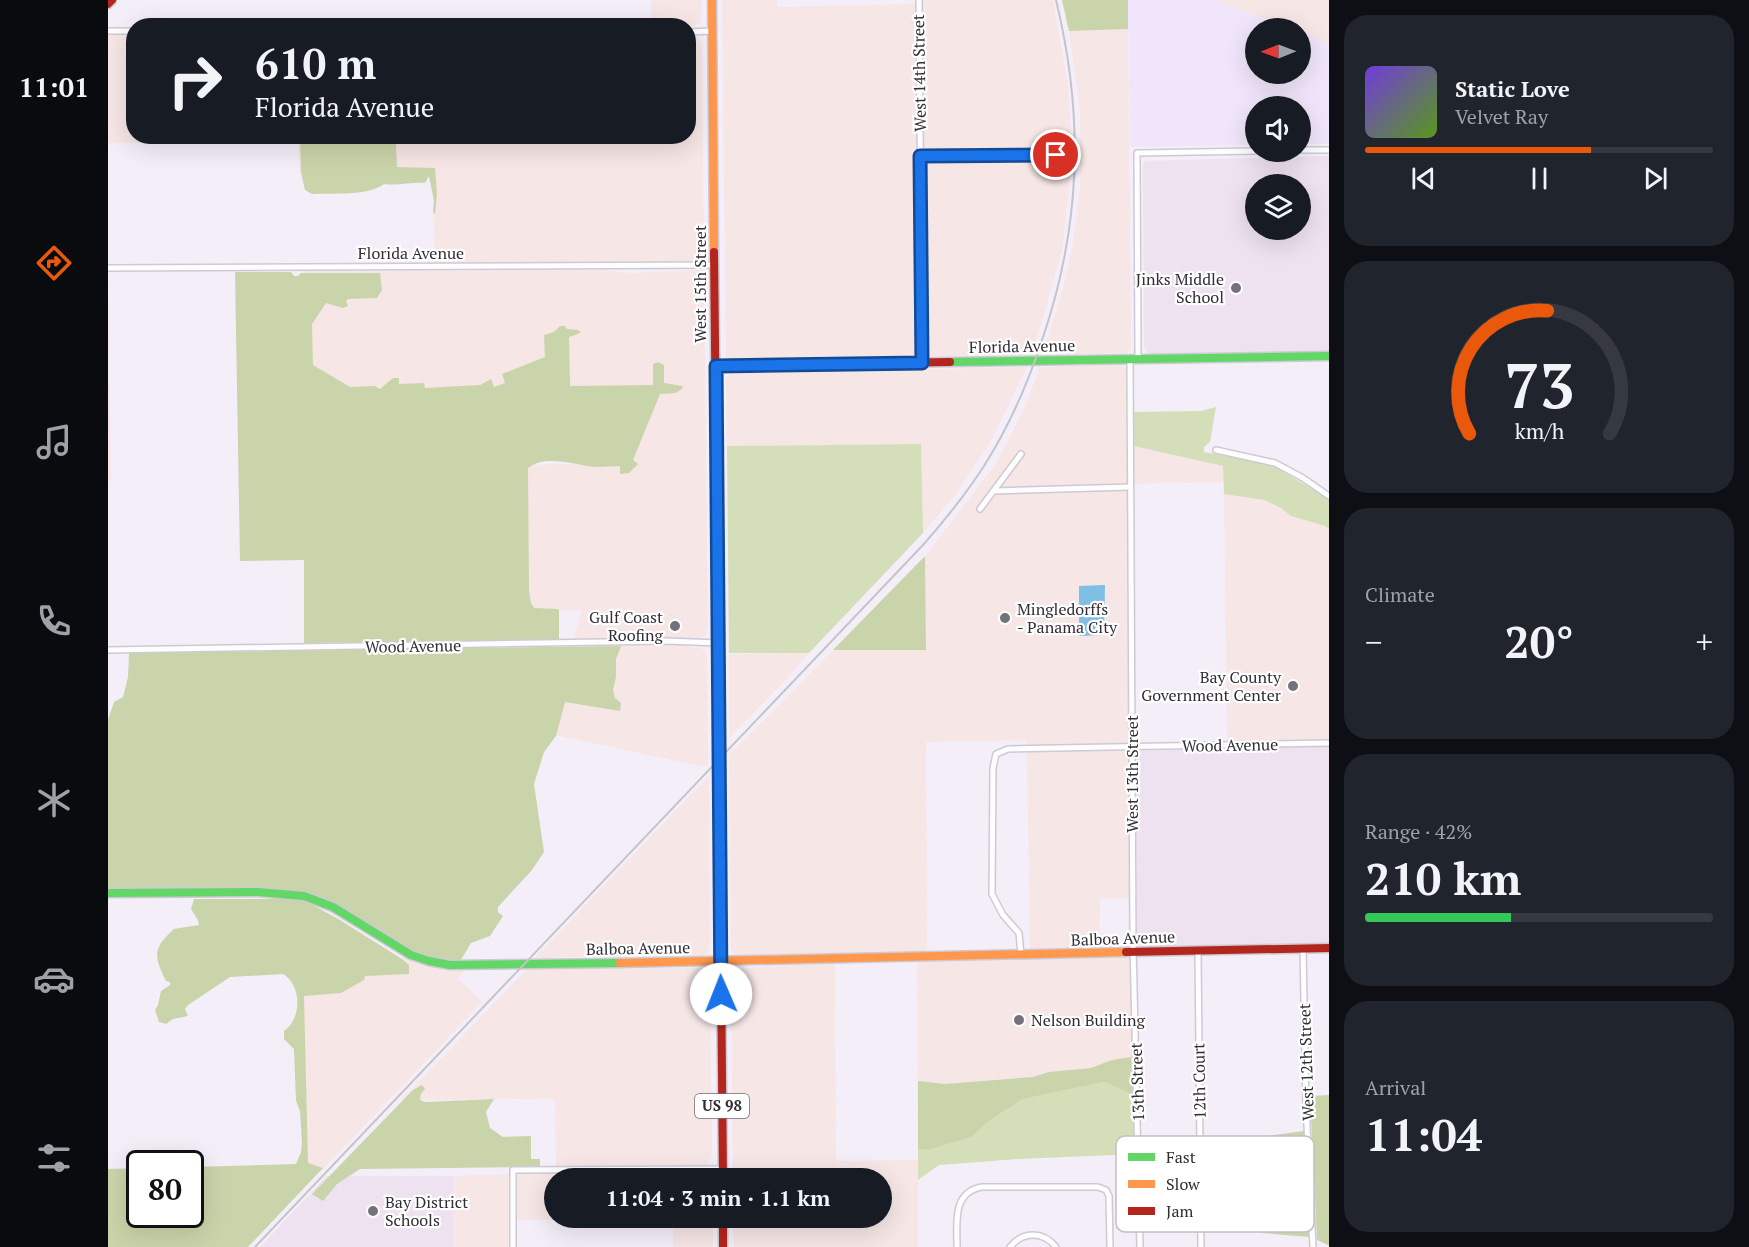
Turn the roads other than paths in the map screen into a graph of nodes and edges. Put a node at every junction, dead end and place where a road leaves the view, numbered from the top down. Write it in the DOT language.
graph roads {
  1 [pos="112,0"];
  2 [pos="712,0"];
  3 [pos="919,0"];
  4 [pos="108,4"];
  5 [pos="108,31"];
  6 [pos="126,31"];
  7 [pos="696,32"];
  8 [pos="713,32"];
  9 [pos="1311,150"];
  10 [pos="1329,150"];
  11 [pos="1245,151"];
  12 [pos="1056,155"];
  13 [pos="920,156"];
  14 [pos="715,265"];
  15 [pos="108,268"];
  16 [pos="1329,356"];
  17 [pos="1134,359"];
  18 [pos="922,363"];
  19 [pos="716,366"];
  20 [pos="1216,450"];
  21 [pos="1021,454"];
  22 [pos="1130,487"];
  23 [pos="994,491"];
  24 [pos="1329,496"];
  25 [pos="980,509"];
  26 [pos="718,643"];
  27 [pos="108,650"];
  28 [pos="1329,743"];
  29 [pos="1132,747"];
  30 [pos="108,892"];
  31 [pos="1303,948"];
  32 [pos="1329,948"];
  33 [pos="1197,951"];
  34 [pos="1133,952"];
  35 [pos="1020,955"];
  36 [pos="721,962"];
  37 [pos="1137,1136"];
  38 [pos="1200,1136"];
  39 [pos="1308,1136"];
  40 [pos="722,1168"];
  41 [pos="544,1170"];
  42 [pos="723,1228"];
  43 [pos="1140,1232"];
  44 [pos="1201,1232"];
  45 [pos="1312,1232"];
  46 [pos="513,1247"];
  47 [pos="723,1247"];
  48 [pos="957,1247"];
  49 [pos="1010,1247"];
  50 [pos="1056,1247"];
  51 [pos="1110,1247"];
  52 [pos="1140,1247"];
  53 [pos="1201,1247"];
  54 [pos="1313,1247"];
  1 -- 4 [label="main road"];
  2 -- 8 [label="main road, West 15th Street / US 98"];
  3 -- 13 [label="street, West 14th Street"];
  5 -- 6 [label="street"];
  7 -- 8 [label="street"];
  8 -- 14 [label="main road, West 15th Street / US 98"];
  9 -- 10 [label="street"];
  11 -- 17 [label="street, West 13th Street"];
  12 -- 13 [label="street"];
  13 -- 18 [label="street, West 14th Street"];
  14 -- 15 [label="street, Florida Avenue"];
  14 -- 19 [label="main road, West 15th Street / US 98"];
  16 -- 17 [label="main road, Florida Avenue"];
  17 -- 18 [label="main road, Florida Avenue"];
  17 -- 22 [label="street, West 13th Street"];
  18 -- 19 [label="main road, Florida Avenue"];
  19 -- 26 [label="main road, West 15th Street / US 98"];
  20 -- 24 [label="street"];
  21 -- 23 [label="street"];
  22 -- 23 [label="street"];
  22 -- 29 [label="street, West 13th Street"];
  23 -- 25 [label="street"];
  26 -- 27 [label="street, Wood Avenue"];
  26 -- 36 [label="main road, West 15th Street / US 98"];
  28 -- 29 [label="street, Wood Avenue"];
  29 -- 34 [label="street, West 13th Street"];
  29 -- 35 [label="street, Wood Avenue"];
  30 -- 36 [label="main road, Balboa Avenue"];
  31 -- 32 [label="main road, Balboa Avenue"];
  31 -- 33 [label="main road, Balboa Avenue"];
  31 -- 39 [label="street, West 12th Street"];
  33 -- 34 [label="main road, Balboa Avenue"];
  33 -- 38 [label="street, 12th Court"];
  34 -- 35 [label="main road, Balboa Avenue"];
  34 -- 37 [label="street, 13th Street"];
  35 -- 36 [label="main road, Balboa Avenue"];
  36 -- 40 [label="main road, West 15th Street / US 98"];
  41 -- 46 [label="street"];
  42 -- 47 [label="main road"];
  43 -- 52 [label="street, 13th Street"];
  44 -- 53 [label="street, 12th Court"];
  45 -- 54 [label="street, West 12th Street"];
  48 -- 51 [label="street"];
  49 -- 50 [label="street"];
}
